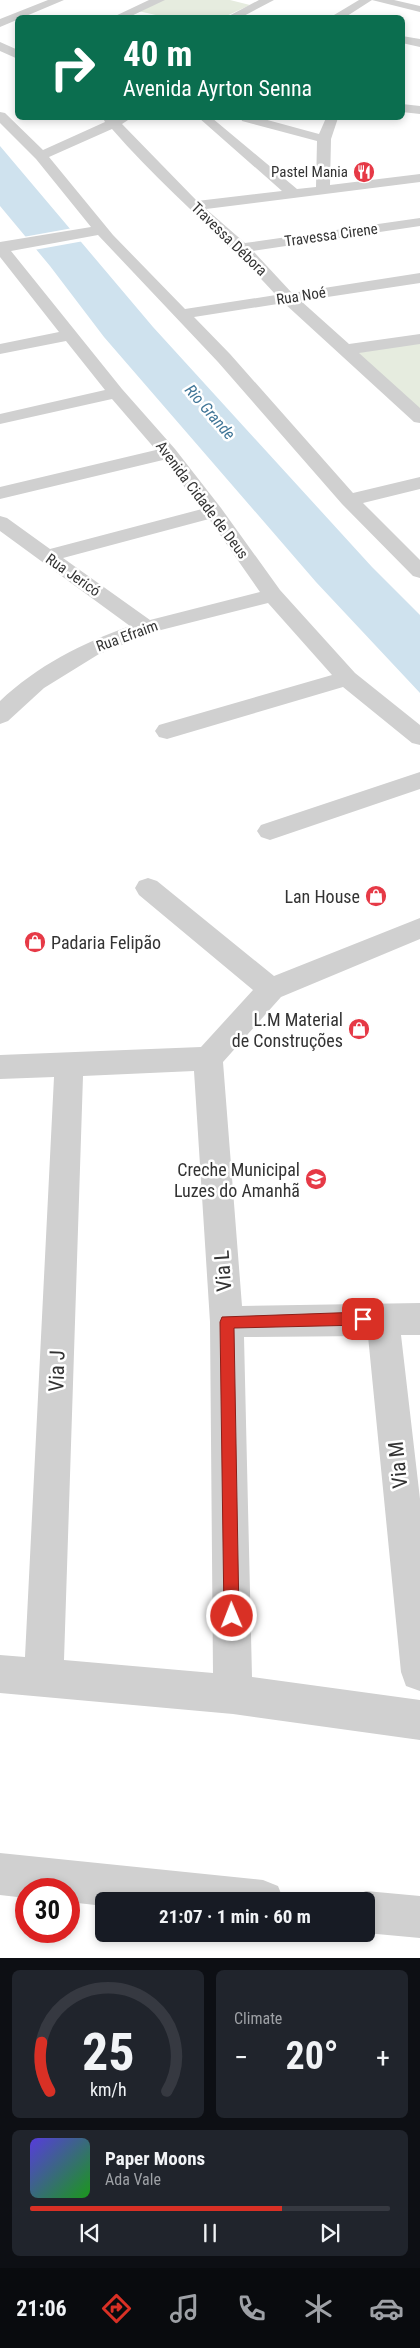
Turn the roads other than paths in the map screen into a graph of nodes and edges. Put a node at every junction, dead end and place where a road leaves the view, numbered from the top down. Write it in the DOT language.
graph roads {
  1 [pos="58,0"];
  2 [pos="159,0"];
  3 [pos="239,0"];
  4 [pos="367,0"];
  5 [pos="378,0"];
  6 [pos="263,2"];
  7 [pos="420,9"];
  8 [pos="134,10"];
  9 [pos="20,15"];
  10 [pos="123,15"];
  11 [pos="152,15"];
  12 [pos="236,15"];
  13 [pos="340,15"];
  14 [pos="15,17"];
  15 [pos="0,23"];
  16 [pos="405,41"];
  17 [pos="420,43"];
  18 [pos="0,46"];
  19 [pos="15,54"];
  20 [pos="405,108"];
  21 [pos="420,110"];
  22 [pos="0,116"];
  23 [pos="114,120"];
  24 [pos="117,120"];
  25 [pos="207,120"];
  26 [pos="254,120"];
  27 [pos="331,120"];
  28 [pos="324,139"];
  29 [pos="41,156"];
  30 [pos="420,178"];
  31 [pos="323,191"];
  32 [pos="294,194"];
  33 [pos="194,206"];
  34 [pos="420,222"];
  35 [pos="101,230"];
  36 [pos="1,248"];
  37 [pos="242,248"];
  38 [pos="420,278"];
  39 [pos="288,298"];
  40 [pos="182,314"];
  41 [pos="70,335"];
  42 [pos="420,339"];
  43 [pos="0,349"];
  44 [pos="346,350"];
  45 [pos="116,393"];
  46 [pos="420,418"];
  47 [pos="0,419"];
  48 [pos="168,453"];
  49 [pos="420,483"];
  50 [pos="0,493"];
  51 [pos="349,500"];
  52 [pos="214,512"];
  53 [pos="0,522"];
  54 [pos="46,556"];
  55 [pos="420,572"];
  56 [pos="274,595"];
  57 [pos="146,627"];
  58 [pos="347,678"];
  59 [pos="0,716"];
  60 [pos="167,731"];
  61 [pos="420,737"];
  62 [pos="420,780"];
  63 [pos="270,831"];
  64 [pos="148,888"];
  65 [pos="420,928"];
  66 [pos="271,988"];
  67 [pos="208,1059"];
  68 [pos="70,1065"];
  69 [pos="0,1067"];
  70 [pos="383,1318"];
  71 [pos="420,1319"];
  72 [pos="227,1322"];
  73 [pos="420,1672"];
  74 [pos="0,1674"];
  75 [pos="44,1676"];
  76 [pos="233,1694"];
  77 [pos="420,1720"];
  78 [pos="0,1874"];
  79 [pos="175,1892"];
  80 [pos="375,1913"];
  81 [pos="420,1917"];
  1 -- 9 [label="street"];
  2 -- 8 [label="street"];
  3 -- 6 [label="street"];
  4 -- 13 [label="street"];
  5 -- 7 [label="street"];
  6 -- 12 [label="street"];
  8 -- 10 [label="street"];
  8 -- 11 [label="street"];
  14 -- 15 [label="street"];
  16 -- 17 [label="street"];
  18 -- 19 [label="street"];
  20 -- 21 [label="street"];
  22 -- 29 [label="street"];
  23 -- 29 [label="street"];
  24 -- 33 [label="street, Travessa Débora"];
  25 -- 32 [label="street"];
  26 -- 28 [label="street"];
  27 -- 28 [label="street"];
  28 -- 31 [label="street"];
  29 -- 35 [label="street"];
  30 -- 31 [label="street"];
  31 -- 32 [label="street"];
  32 -- 33 [label="street"];
  33 -- 37 [label="street, Travessa Débora"];
  34 -- 37 [label="street, Travessa Cirene"];
  35 -- 36 [label="street"];
  35 -- 40 [label="street"];
  36 -- 41 [label="street, Avenida Cidade de Deus"];
  37 -- 39 [label="street, Travessa Débora"];
  38 -- 39 [label="street, Rua Noé"];
  39 -- 40 [label="street, Rua Noé"];
  39 -- 44 [label="street, Travessa Débora"];
  40 -- 51 [label="street"];
  41 -- 43 [label="street"];
  41 -- 45 [label="street, Avenida Cidade de Deus"];
  42 -- 44 [label="street"];
  44 -- 46 [label="street, Travessa Débora"];
  45 -- 47 [label="street"];
  45 -- 48 [label="street, Avenida Cidade de Deus"];
  48 -- 50 [label="street"];
  48 -- 52 [label="street, Avenida Cidade de Deus"];
  49 -- 51 [label="street"];
  51 -- 55 [label="street"];
  52 -- 54 [label="street"];
  52 -- 56 [label="street, Avenida Cidade de Deus"];
  53 -- 54 [label="street, Rua Jericó"];
  54 -- 57 [label="street, Rua Jericó"];
  56 -- 57 [label="street, Rua Efraim"];
  56 -- 58 [label="street, Avenida Cidade de Deus"];
  57 -- 59 [label="street, Rua Efraim"];
  58 -- 60 [label="street"];
  58 -- 61 [label="street, Avenida Cidade de Deus"];
  62 -- 63 [label="street"];
  64 -- 66 [label="street"];
  65 -- 66 [label="street"];
  66 -- 67 [label="street"];
  67 -- 68 [label="street"];
  67 -- 72 [label="street, Via L"];
  68 -- 69 [label="street"];
  68 -- 75 [label="street, Via J"];
  70 -- 71 [label="street"];
  70 -- 72 [label="street"];
  70 -- 73 [label="street, Via M"];
  72 -- 76 [label="street, Via L"];
  74 -- 75 [label="street"];
  75 -- 76 [label="street"];
  76 -- 77 [label="street"];
  78 -- 79 [label="street"];
  80 -- 81 [label="street"];
}
